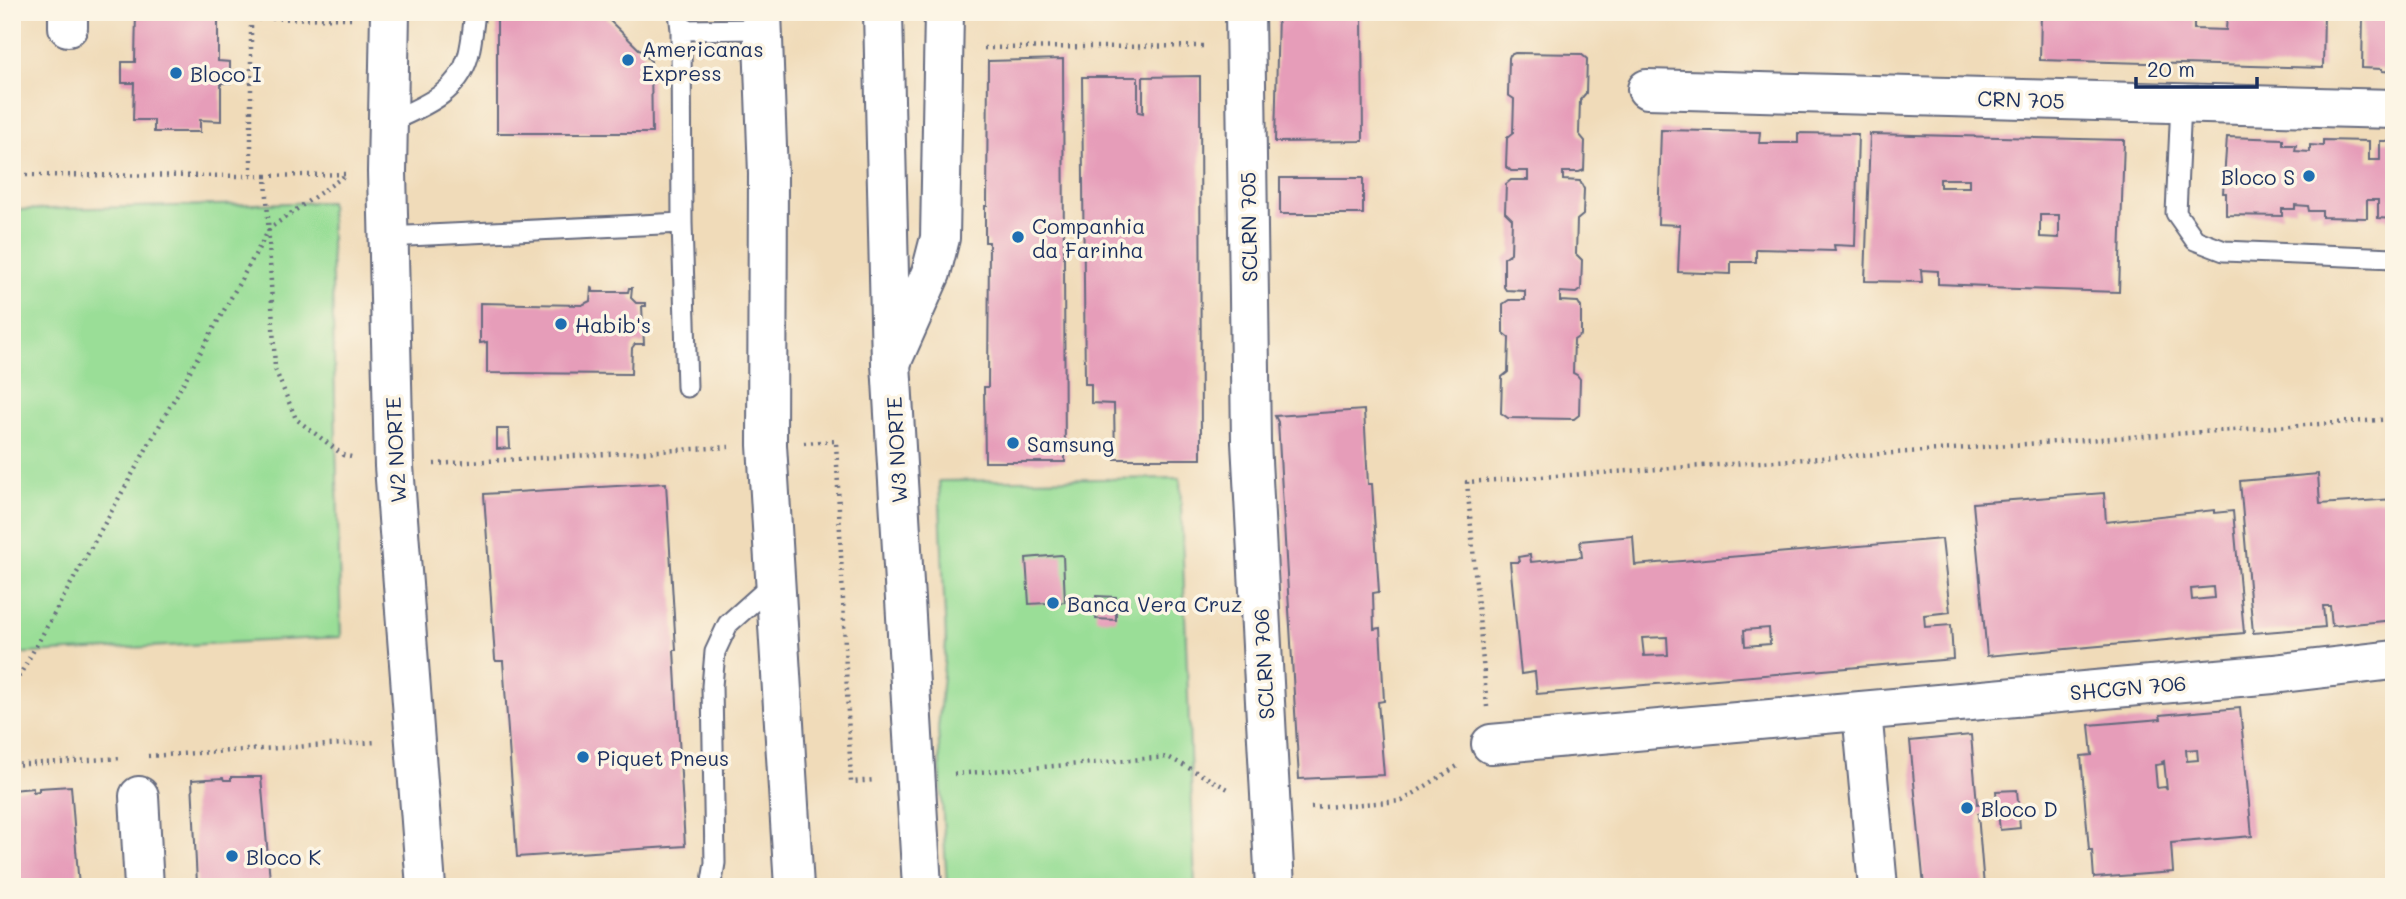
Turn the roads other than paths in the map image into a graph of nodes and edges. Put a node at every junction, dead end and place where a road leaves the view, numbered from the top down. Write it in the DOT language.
graph roads {
  1 [pos="475,12"];
  2 [pos="883,12"];
  3 [pos="390,15"];
  4 [pos="762,20"];
  5 [pos="680,21"];
  6 [pos="1245,29"];
  7 [pos="944,30"];
  8 [pos="1647,89"];
  9 [pos="2181,103"];
  10 [pos="2394,109"];
  11 [pos="389,122"];
  12 [pos="682,223"];
  13 [pos="387,237"];
  14 [pos="2394,258"];
  15 [pos="891,363"];
  16 [pos="687,387"];
  17 [pos="1251,442"];
  18 [pos="776,581"];
  19 [pos="2394,660"];
  20 [pos="1862,711"];
  21 [pos="1491,744"];
  22 [pos="139,796"];
  23 [pos="144,887"];
  24 [pos="426,887"];
  25 [pos="711,887"];
  26 [pos="794,887"];
  27 [pos="922,887"];
  28 [pos="1275,887"];
  29 [pos="1878,887"];
  1 -- 11 [label="lane"];
  2 -- 15 [label="street, W3 NORTE"];
  3 -- 11 [label="street, W2 NORTE"];
  4 -- 5 [label="lane"];
  4 -- 18 [label="street"];
  5 -- 12 [label="lane"];
  6 -- 17 [label="street, SCLRN 705"];
  7 -- 15 [label="street"];
  8 -- 9 [label="street, CRN 705"];
  9 -- 10 [label="street, CRN 705"];
  9 -- 14 [label="lane"];
  11 -- 13 [label="street, W2 NORTE"];
  12 -- 13 [label="lane"];
  12 -- 16 [label="lane"];
  13 -- 24 [label="street, W2 NORTE"];
  15 -- 27 [label="street, W3 NORTE"];
  17 -- 28 [label="street, SCLRN 706"];
  18 -- 25 [label="lane"];
  18 -- 26 [label="street"];
  19 -- 20 [label="street, SHCGN 706"];
  20 -- 21 [label="street, SHCGN 706"];
  20 -- 29 [label="street"];
  22 -- 23 [label="street"];
}
